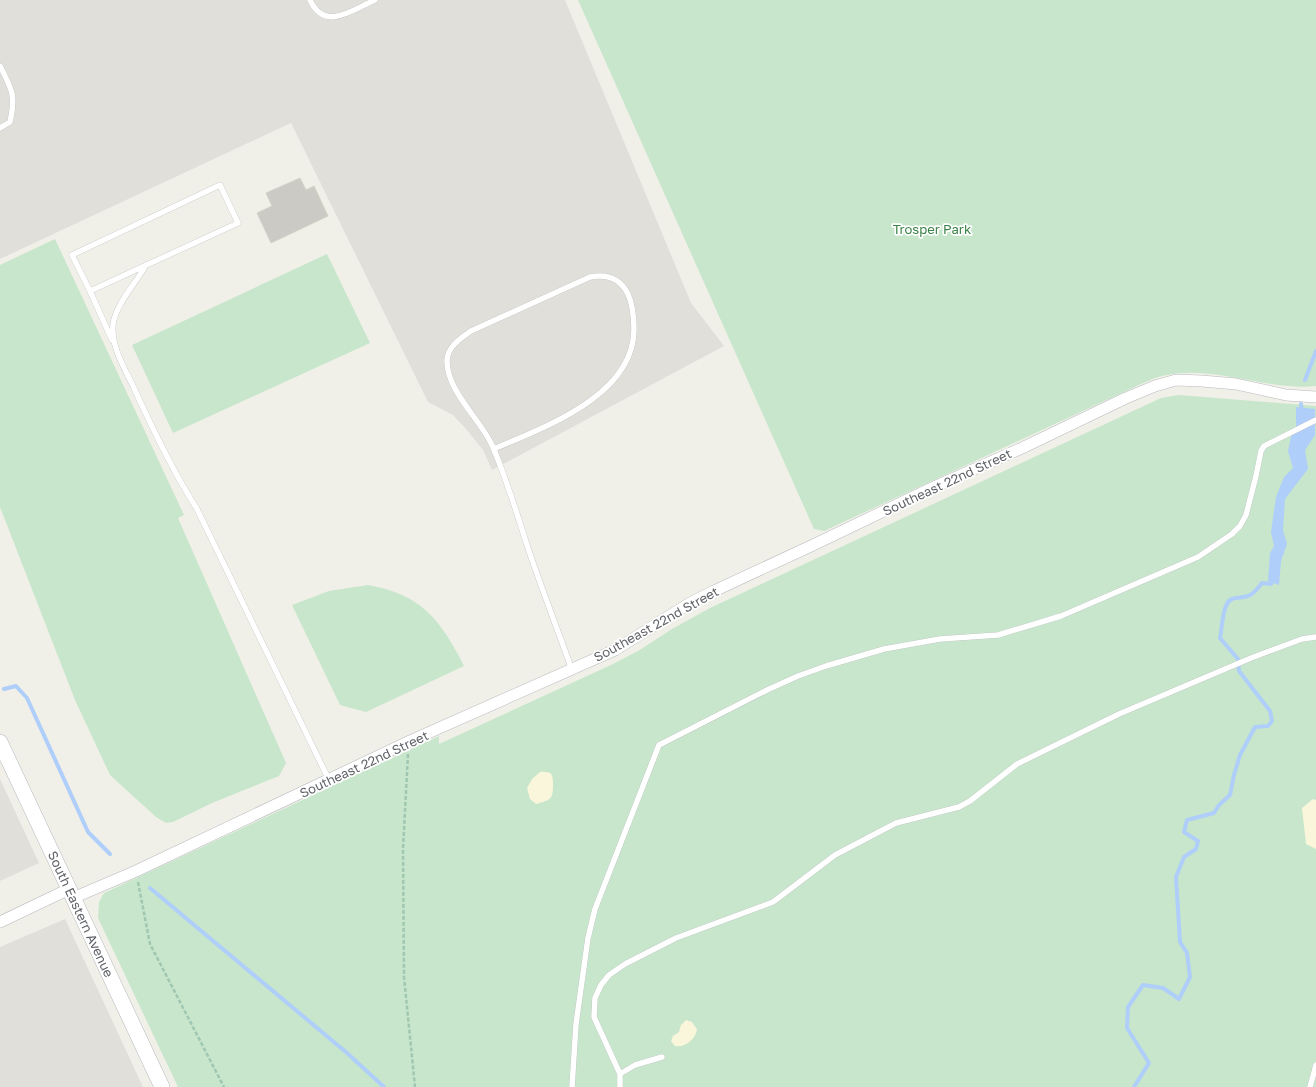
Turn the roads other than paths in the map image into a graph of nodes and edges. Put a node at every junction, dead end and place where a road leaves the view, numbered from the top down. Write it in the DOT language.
graph roads {
  1 [pos="310,0"];
  2 [pos="374,0"];
  3 [pos="0,66"];
  4 [pos="0,128"];
  5 [pos="146,265"];
  6 [pos="90,291"];
  7 [pos="114,344"];
  8 [pos="1315,397"];
  9 [pos="1316,420"];
  10 [pos="494,449"];
  11 [pos="1316,637"];
  12 [pos="572,670"];
  13 [pos="0,742"];
  14 [pos="329,780"];
  15 [pos="71,894"];
  16 [pos="0,922"];
  17 [pos="662,1057"];
  18 [pos="1316,1065"];
  19 [pos="620,1074"];
  20 [pos="162,1087"];
  21 [pos="572,1087"];
  22 [pos="620,1087"];
  23 [pos="1310,1087"];
  1 -- 2 [label="lane"];
  3 -- 4 [label="lane"];
  5 -- 6 [label="lane"];
  5 -- 6 [label="lane"];
  5 -- 7 [label="lane"];
  6 -- 7 [label="lane"];
  7 -- 14 [label="lane"];
  8 -- 12 [label="street, Southeast 22nd Street"];
  9 -- 21 [label="lane"];
  10 -- 10 [label="lane"];
  10 -- 12 [label="lane"];
  11 -- 19 [label="lane"];
  12 -- 14 [label="street, Southeast 22nd Street"];
  13 -- 15 [label="main road, South Eastern Avenue"];
  14 -- 15 [label="street, Southeast 22nd Street"];
  15 -- 16 [label="street, Southeast 22nd Street"];
  15 -- 20 [label="main road, South Eastern Avenue"];
  17 -- 19 [label="lane"];
  18 -- 23 [label="lane"];
  19 -- 22 [label="lane"];
}
